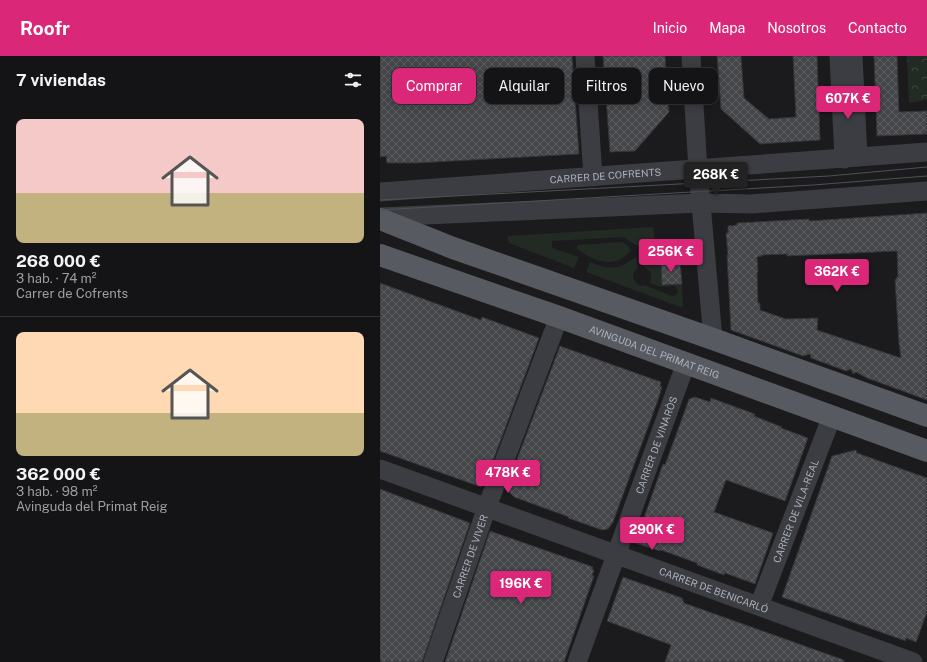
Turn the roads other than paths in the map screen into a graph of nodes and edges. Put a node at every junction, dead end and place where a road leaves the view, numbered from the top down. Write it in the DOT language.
graph roads {
  1 [pos="585,56"];
  2 [pos="691,56"];
  3 [pos="839,56"];
  4 [pos="854,56"];
  5 [pos="848,99"];
  6 [pos="927,152"];
  7 [pos="851,158"];
  8 [pos="698,170"];
  9 [pos="593,177"];
  10 [pos="927,191"];
  11 [pos="380,192"];
  12 [pos="701,203"];
  13 [pos="380,218"];
  14 [pos="380,255"];
  15 [pos="559,317"];
  16 [pos="713,339"];
  17 [pos="686,363"];
  18 [pos="832,416"];
  19 [pos="927,416"];
  20 [pos="927,451"];
  21 [pos="380,469"];
  22 [pos="487,508"];
  23 [pos="616,555"];
  24 [pos="759,606"];
  25 [pos="433,662"];
  26 [pos="577,662"];
  27 [pos="913,662"];
  1 -- 9 [label="street"];
  2 -- 8 [label="street"];
  3 -- 5 [label="street"];
  4 -- 5 [label="street"];
  5 -- 7 [label="street"];
  6 -- 7 [label="street, CARRER DE COFRENTS"];
  7 -- 8 [label="street, CARRER DE COFRENTS"];
  8 -- 9 [label="street, CARRER DE COFRENTS"];
  8 -- 12 [label="street"];
  9 -- 11 [label="street, CARRER DE COFRENTS"];
  10 -- 12 [label="street"];
  12 -- 13 [label="street"];
  12 -- 16 [label="street"];
  13 -- 16 [label="main road"];
  14 -- 15 [label="main road, AVINGUDA DEL PRIMAT REIG"];
  15 -- 17 [label="main road, AVINGUDA DEL PRIMAT REIG"];
  15 -- 22 [label="street, CARRER DE VIVER"];
  16 -- 19 [label="main road"];
  17 -- 18 [label="main road, AVINGUDA DEL PRIMAT REIG"];
  17 -- 23 [label="street, CARRER DE VINARÒS"];
  18 -- 20 [label="main road, AVINGUDA DEL PRIMAT REIG"];
  18 -- 24 [label="street, CARRER DE VILA-REAL"];
  21 -- 22 [label="street, CARRER DE BENICARLÓ"];
  22 -- 23 [label="street, CARRER DE BENICARLÓ"];
  22 -- 25 [label="street, CARRER DE VIVER"];
  23 -- 24 [label="street, CARRER DE BENICARLÓ"];
  23 -- 26 [label="street, CARRER DE VINARÒS"];
  24 -- 27 [label="street, CARRER DE BENICARLÓ"];
}
